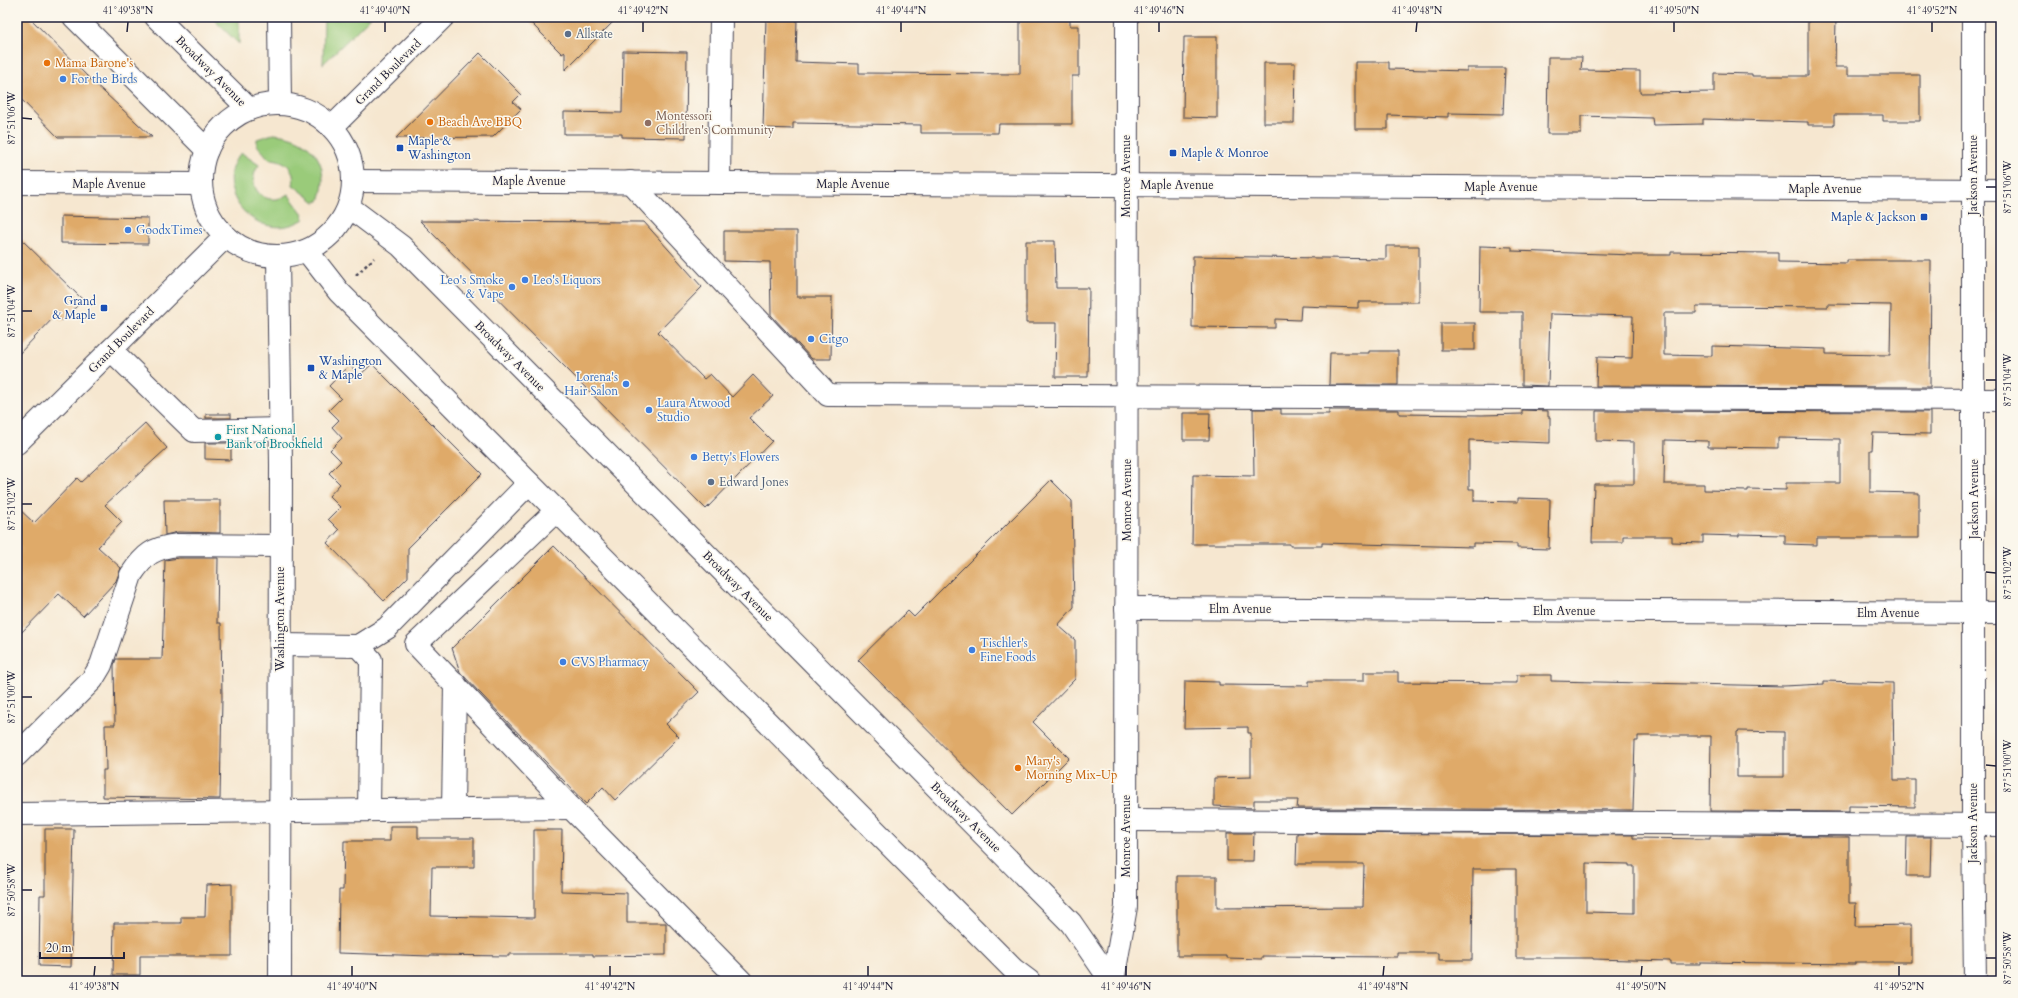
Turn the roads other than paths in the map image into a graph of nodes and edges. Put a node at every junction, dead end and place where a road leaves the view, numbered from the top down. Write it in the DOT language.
graph roads {
  1 [pos="74,17"];
  2 [pos="156,17"];
  3 [pos="280,17"];
  4 [pos="443,17"];
  5 [pos="720,17"];
  6 [pos="1126,17"];
  7 [pos="1973,17"];
  8 [pos="280,104"];
  9 [pos="249,109"];
  10 [pos="332,127"];
  11 [pos="207,150"];
  12 [pos="354,181"];
  13 [pos="630,182"];
  14 [pos="17,183"];
  15 [pos="719,183"];
  16 [pos="200,184"];
  17 [pos="1126,185"];
  18 [pos="1972,190"];
  19 [pos="2001,190"];
  20 [pos="349,207"];
  21 [pos="225,237"];
  22 [pos="308,251"];
  23 [pos="278,257"];
  24 [pos="111,350"];
  25 [pos="1127,396"];
  26 [pos="1973,400"];
  27 [pos="2001,400"];
  28 [pos="281,429"];
  29 [pos="17,443"];
  30 [pos="529,483"];
  31 [pos="557,510"];
  32 [pos="280,546"];
  33 [pos="1126,608"];
  34 [pos="1974,613"];
  35 [pos="2001,613"];
  36 [pos="281,645"];
  37 [pos="358,646"];
  38 [pos="455,684"];
  39 [pos="17,756"];
  40 [pos="571,808"];
  41 [pos="453,809"];
  42 [pos="369,810"];
  43 [pos="280,811"];
  44 [pos="17,814"];
  45 [pos="1126,820"];
  46 [pos="1973,825"];
  47 [pos="2001,825"];
  48 [pos="280,981"];
  49 [pos="741,981"];
  50 [pos="1029,981"];
  51 [pos="1112,981"];
  52 [pos="1975,981"];
  1 -- 11 [label="street"];
  2 -- 9 [label="street, Broadway Avenue"];
  3 -- 8 [label="street"];
  4 -- 10 [label="street, Grand Boulevard"];
  5 -- 15 [label="street"];
  6 -- 17 [label="street, Monroe Avenue"];
  7 -- 18 [label="street, Jackson Avenue"];
  8 -- 9 [label="street"];
  8 -- 10 [label="street"];
  9 -- 11 [label="street"];
  10 -- 12 [label="street"];
  11 -- 16 [label="street"];
  12 -- 13 [label="street, Maple Avenue"];
  12 -- 20 [label="street"];
  13 -- 15 [label="street, Maple Avenue"];
  13 -- 25 [label="street"];
  14 -- 16 [label="street, Maple Avenue"];
  15 -- 17 [label="street, Maple Avenue"];
  16 -- 21 [label="street"];
  17 -- 18 [label="street, Maple Avenue"];
  17 -- 25 [label="street, Monroe Avenue"];
  18 -- 19 [label="street, Maple Avenue"];
  18 -- 26 [label="street, Jackson Avenue"];
  20 -- 22 [label="street"];
  20 -- 51 [label="street, Broadway Avenue"];
  21 -- 23 [label="street"];
  21 -- 24 [label="street, Grand Boulevard"];
  22 -- 23 [label="street"];
  22 -- 30 [label="street"];
  23 -- 28 [label="street, Washington Avenue"];
  24 -- 28 [label="street"];
  24 -- 29 [label="street, Grand Boulevard"];
  25 -- 26 [label="street"];
  25 -- 33 [label="street, Monroe Avenue"];
  26 -- 27 [label="street"];
  26 -- 34 [label="street, Jackson Avenue"];
  28 -- 32 [label="street, Washington Avenue"];
  30 -- 31 [label="street"];
  30 -- 37 [label="street"];
  31 -- 38 [label="street"];
  31 -- 50 [label="street"];
  32 -- 36 [label="street, Washington Avenue"];
  32 -- 39 [label="street"];
  33 -- 34 [label="street, Elm Avenue"];
  33 -- 45 [label="street, Monroe Avenue"];
  34 -- 35 [label="street, Elm Avenue"];
  34 -- 46 [label="street, Jackson Avenue"];
  36 -- 37 [label="street"];
  36 -- 43 [label="street, Washington Avenue"];
  37 -- 42 [label="street"];
  38 -- 40 [label="street"];
  38 -- 41 [label="street"];
  40 -- 41 [label="street"];
  40 -- 49 [label="street"];
  41 -- 42 [label="street"];
  42 -- 43 [label="street"];
  43 -- 44 [label="street"];
  43 -- 48 [label="street, Washington Avenue"];
  45 -- 46 [label="street"];
  45 -- 51 [label="street, Monroe Avenue"];
  46 -- 47 [label="street"];
  46 -- 52 [label="street, Jackson Avenue"];
}
